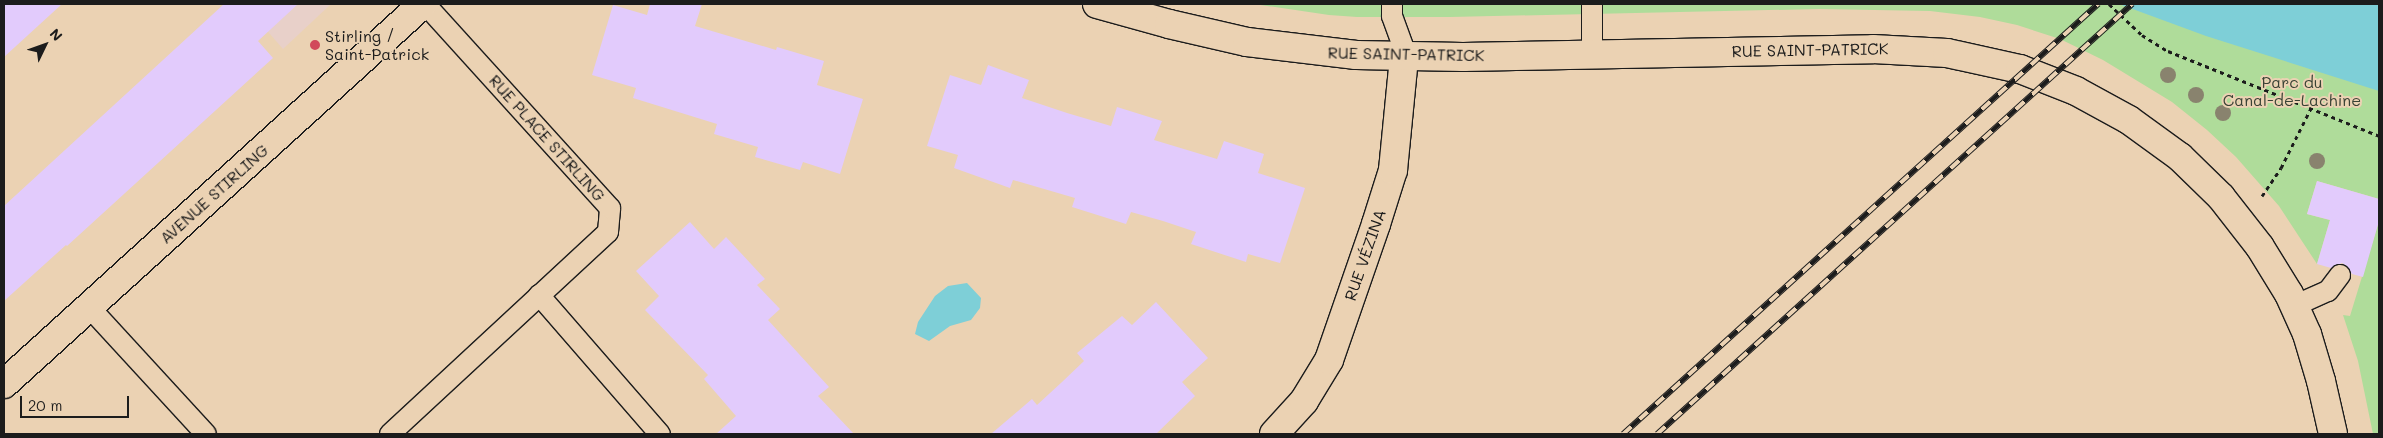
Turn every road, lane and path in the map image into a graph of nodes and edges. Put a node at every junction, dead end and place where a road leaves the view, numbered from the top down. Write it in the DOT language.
graph roads {
  1 [pos="424,4"];
  2 [pos="1097,4"];
  3 [pos="1392,4"];
  4 [pos="1592,4"];
  5 [pos="2109,4"];
  6 [pos="1592,53"];
  7 [pos="1404,57"];
  8 [pos="2311,108"];
  9 [pos="2379,136"];
  10 [pos="2266,192"];
  11 [pos="2340,275"];
  12 [pos="539,295"];
  13 [pos="2294,306"];
  14 [pos="90,308"];
  15 [pos="4,384"];
  16 [pos="206,434"];
  17 [pos="390,434"];
  18 [pos="660,434"];
  19 [pos="1274,434"];
  20 [pos="2333,434"];
  1 -- 12 [label="lane, RUE PLACE STIRLING"];
  1 -- 14 [label="main road, AVENUE STIRLING"];
  2 -- 7 [label="main road, RUE SAINT-PATRICK"];
  3 -- 7 [label="lane"];
  4 -- 6 [label="lane"];
  5 -- 8 [label="path"];
  6 -- 7 [label="main road, RUE SAINT-PATRICK"];
  6 -- 13 [label="main road, RUE SAINT-PATRICK"];
  7 -- 19 [label="main road, RUE VÉZINA"];
  8 -- 9 [label="path"];
  8 -- 10 [label="path"];
  11 -- 13 [label="lane"];
  12 -- 17 [label="lane, RUE PLACE STIRLING"];
  12 -- 18 [label="lane"];
  13 -- 20 [label="main road, RUE SAINT-PATRICK"];
  14 -- 15 [label="main road, AVENUE STIRLING"];
  14 -- 16 [label="lane"];
}
